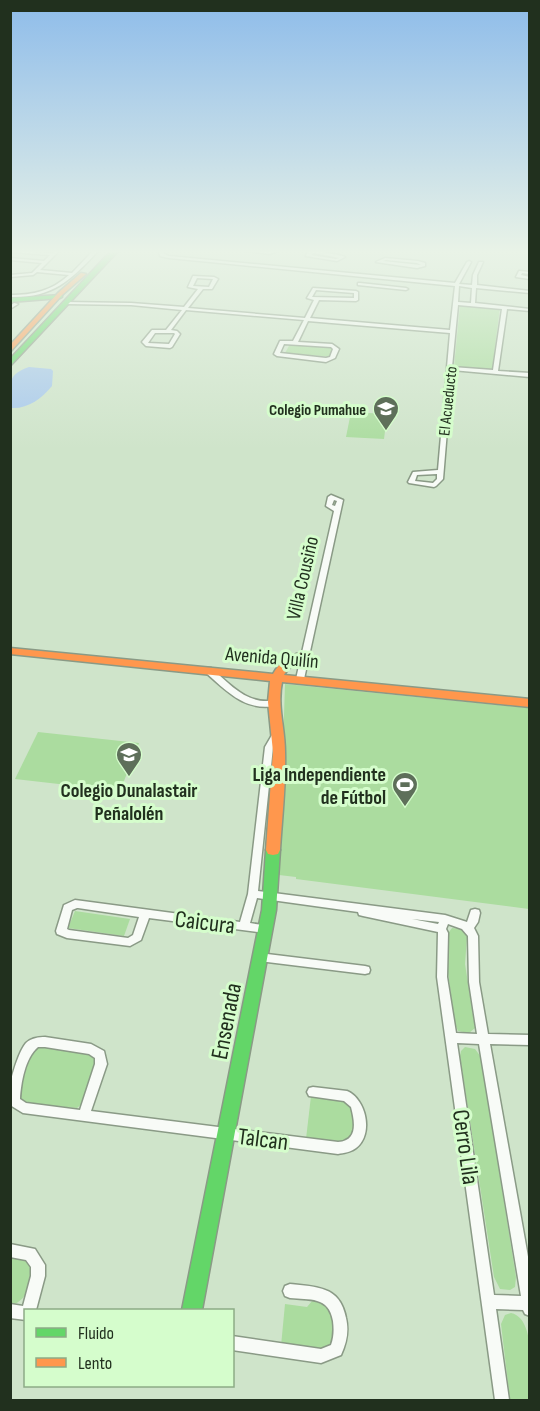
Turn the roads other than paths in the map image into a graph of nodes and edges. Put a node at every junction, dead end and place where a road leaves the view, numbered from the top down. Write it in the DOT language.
graph roads {
  1 [pos="45,317"];
  2 [pos="48,317"];
  3 [pos="180,317"];
  4 [pos="270,317"];
  5 [pos="308,317"];
  6 [pos="455,317"];
  7 [pos="503,317"];
  8 [pos="306,320"];
  9 [pos="168,332"];
  10 [pos="453,332"];
  11 [pos="295,343"];
  12 [pos="10,350"];
  13 [pos="10,364"];
  14 [pos="451,368"];
  15 [pos="495,372"];
  16 [pos="530,375"];
  17 [pos="440,472"];
  18 [pos="338,510"];
  19 [pos="10,651"];
  20 [pos="305,655"];
  21 [pos="208,670"];
  22 [pos="277,677"];
  23 [pos="300,679"];
  24 [pos="530,703"];
  25 [pos="276,704"];
  26 [pos="255,705"];
  27 [pos="275,730"];
  28 [pos="261,832"];
  29 [pos="275,834"];
  30 [pos="253,894"];
  31 [pos="270,897"];
  32 [pos="475,913"];
  33 [pos="145,914"];
  34 [pos="443,924"];
  35 [pos="244,927"];
  36 [pos="468,927"];
  37 [pos="265,929"];
  38 [pos="259,957"];
  39 [pos="365,970"];
  40 [pos="450,1038"];
  41 [pos="483,1038"];
  42 [pos="530,1040"];
  43 [pos="313,1092"];
  44 [pos="84,1116"];
  45 [pos="226,1134"];
  46 [pos="10,1250"];
  47 [pos="290,1291"];
  48 [pos="489,1302"];
  49 [pos="529,1305"];
  50 [pos="28,1309"];
  51 [pos="192,1309"];
  52 [pos="234,1343"];
  53 [pos="502,1401"];
  1 -- 12 [label="street"];
  2 -- 13 [label="street"];
  3 -- 9 [label="street"];
  4 -- 8 [label="street"];
  5 -- 8 [label="street"];
  6 -- 10 [label="street, El Acueducto"];
  7 -- 15 [label="street"];
  8 -- 10 [label="street"];
  8 -- 11 [label="street"];
  9 -- 9 [label="street"];
  10 -- 14 [label="street, El Acueducto"];
  11 -- 11 [label="street"];
  14 -- 15 [label="street"];
  14 -- 17 [label="street, El Acueducto"];
  15 -- 16 [label="street"];
  18 -- 20 [label="street, Villa Cousiño"];
  19 -- 21 [label="street, Avenida Quilín"];
  20 -- 22 [label="street"];
  20 -- 23 [label="street, Villa Cousiño"];
  21 -- 22 [label="street, Avenida Quilín"];
  21 -- 26 [label="street"];
  22 -- 23 [label="street, Avenida Quilín"];
  22 -- 25 [label="street, Ensenada"];
  23 -- 24 [label="street, Avenida Quilín"];
  25 -- 26 [label="street"];
  25 -- 27 [label="street, Ensenada"];
  26 -- 27 [label="street"];
  27 -- 28 [label="street, Ensenada"];
  27 -- 29 [label="street, Ensenada"];
  28 -- 29 [label="street"];
  28 -- 30 [label="street, Ensenada"];
  29 -- 31 [label="street, Ensenada"];
  30 -- 31 [label="street"];
  30 -- 35 [label="street, Ensenada"];
  31 -- 34 [label="street"];
  31 -- 37 [label="street, Ensenada"];
  32 -- 36 [label="street"];
  33 -- 33 [label="street, Caicura"];
  33 -- 35 [label="street, Caicura"];
  34 -- 36 [label="street"];
  34 -- 40 [label="street, Cerro Lila"];
  35 -- 37 [label="street, Caicura"];
  36 -- 41 [label="street, Cerro Lila"];
  37 -- 38 [label="street, Ensenada"];
  38 -- 39 [label="street"];
  38 -- 45 [label="street, Ensenada"];
  40 -- 41 [label="street"];
  40 -- 48 [label="street, Cerro Lila"];
  41 -- 42 [label="street"];
  41 -- 49 [label="street, Cerro Lila"];
  43 -- 45 [label="street, Talcan"];
  44 -- 44 [label="street, Talcan"];
  44 -- 45 [label="street, Talcan"];
  45 -- 51 [label="street, Ensenada"];
  46 -- 50 [label="street"];
  47 -- 52 [label="street"];
  48 -- 49 [label="street"];
  48 -- 53 [label="street, Cerro Lila"];
}
